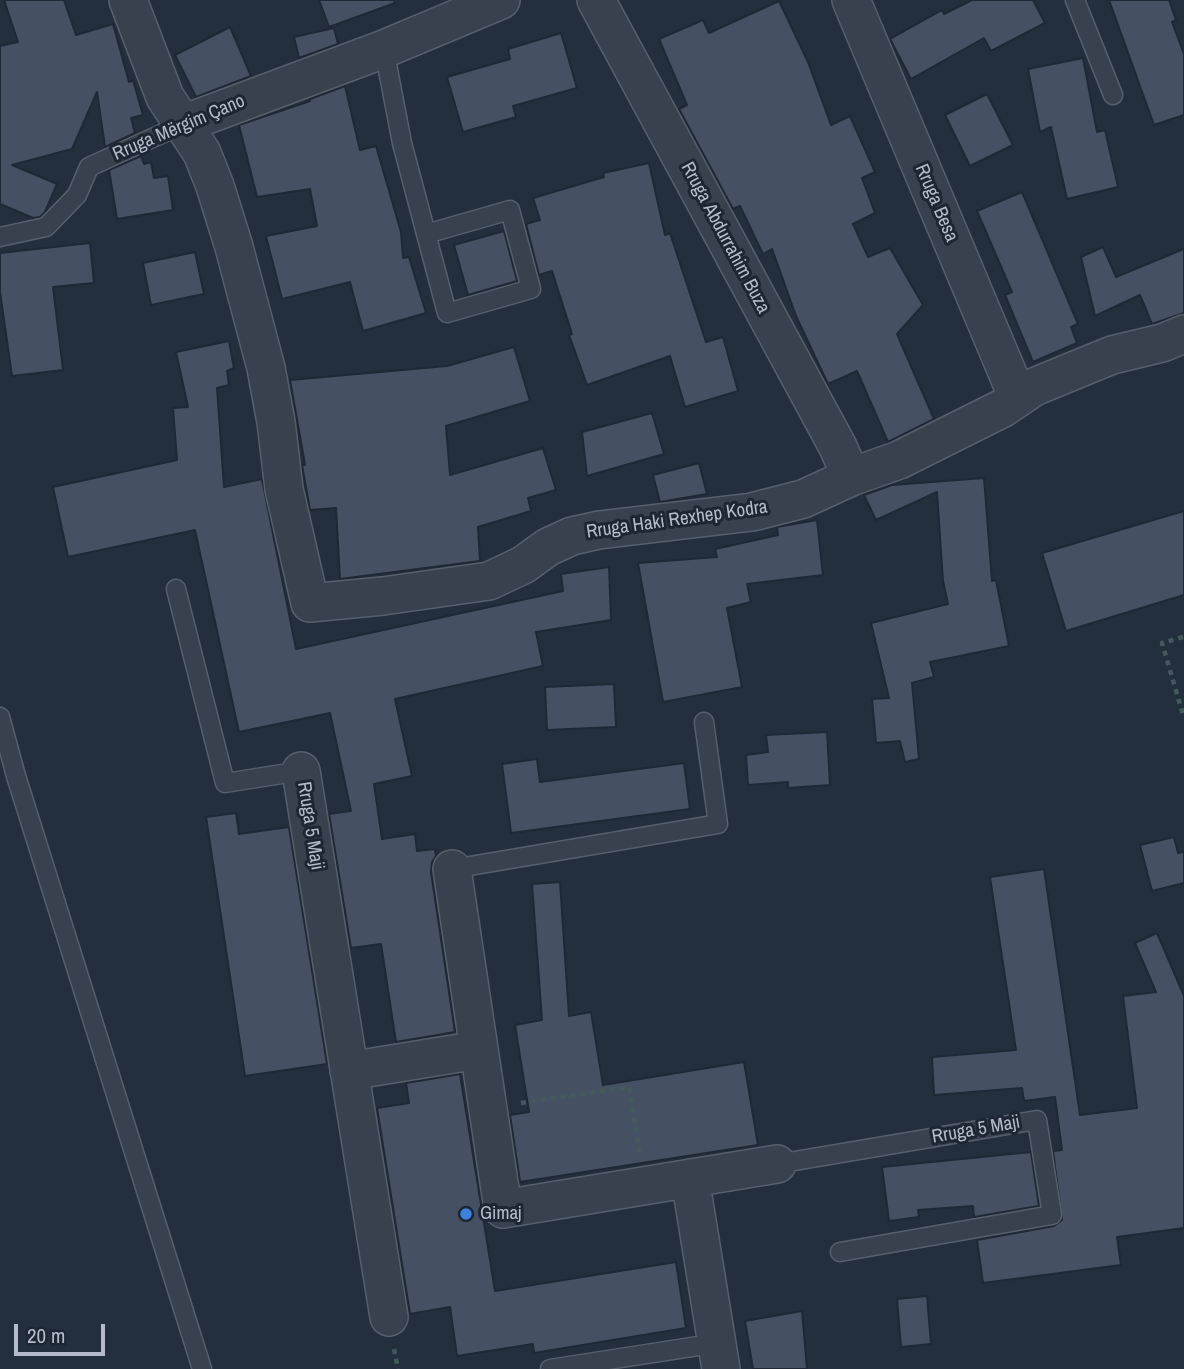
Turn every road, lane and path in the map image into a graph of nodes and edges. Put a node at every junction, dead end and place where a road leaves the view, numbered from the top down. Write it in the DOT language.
graph roads {
  1 [pos="128,0"];
  2 [pos="501,0"];
  3 [pos="596,0"];
  4 [pos="1075,0"];
  5 [pos="858,3"];
  6 [pos="384,49"];
  7 [pos="1113,95"];
  8 [pos="183,124"];
  9 [pos="426,233"];
  10 [pos="0,237"];
  11 [pos="1184,334"];
  12 [pos="1018,398"];
  13 [pos="850,477"];
  14 [pos="177,589"];
  15 [pos="1183,636"];
  16 [pos="0,717"];
  17 [pos="1184,719"];
  18 [pos="704,722"];
  19 [pos="301,772"];
  20 [pos="452,869"];
  21 [pos="478,1050"];
  22 [pos="349,1071"];
  23 [pos="487,1109"];
  24 [pos="777,1164"];
  25 [pos="690,1178"];
  26 [pos="646,1186"];
  27 [pos="840,1252"];
  28 [pos="389,1317"];
  29 [pos="719,1356"];
  30 [pos="202,1369"];
  31 [pos="550,1369"];
  1 -- 8 [label="street"];
  2 -- 6 [label="street, Rruga Mërgim Çano"];
  3 -- 13 [label="street, Rruga Abdurrahim Buza"];
  4 -- 7 [label="lane"];
  5 -- 12 [label="street, Rruga Besa"];
  6 -- 8 [label="street, Rruga Mërgim Çano"];
  6 -- 9 [label="lane"];
  8 -- 10 [label="lane, Rruga Mërgim Çano"];
  8 -- 13 [label="street, Rruga Haki Rexhep Kodra"];
  9 -- 9 [label="lane"];
  11 -- 12 [label="street, Rruga Haki Rexhep Kodra"];
  12 -- 13 [label="street, Rruga Haki Rexhep Kodra"];
  14 -- 19 [label="lane, Rruga 5 Maji"];
  15 -- 17 [label="path"];
  16 -- 30 [label="lane"];
  18 -- 20 [label="lane, Rruga 5 Maji"];
  19 -- 22 [label="street, Rruga 5 Maji"];
  20 -- 21 [label="street, Rruga 5 Maji"];
  21 -- 22 [label="street"];
  21 -- 23 [label="street, Rruga 5 Maji"];
  22 -- 28 [label="street, Rruga 5 Maji"];
  23 -- 26 [label="path"];
  23 -- 26 [label="street, Rruga 5 Maji"];
  24 -- 25 [label="street, Rruga 5 Maji"];
  24 -- 27 [label="lane, Rruga 5 Maji"];
  25 -- 26 [label="street, Rruga 5 Maji"];
  25 -- 29 [label="street"];
  29 -- 31 [label="lane"];
}
